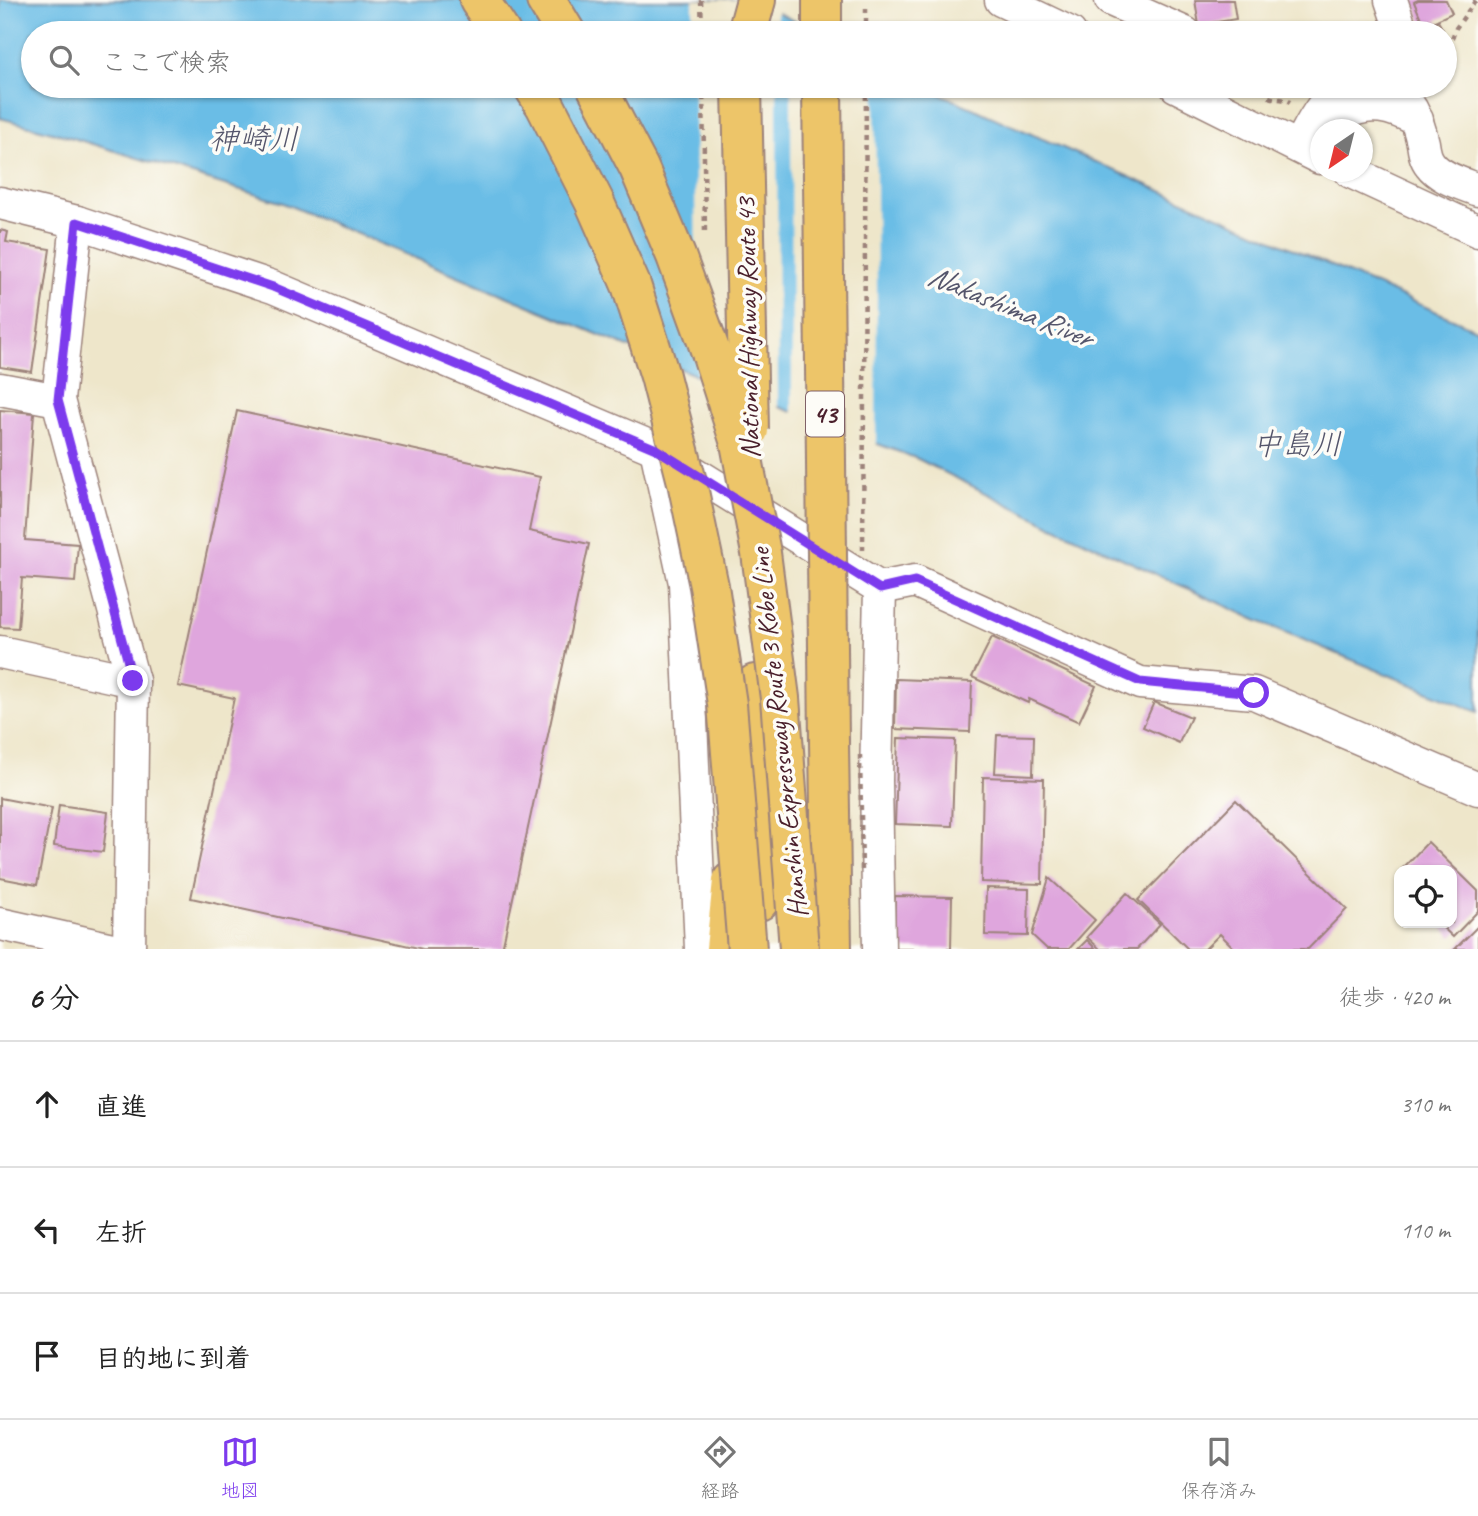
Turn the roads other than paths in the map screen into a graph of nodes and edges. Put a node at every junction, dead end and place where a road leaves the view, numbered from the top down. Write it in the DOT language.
graph roads {
  1 [pos="479,0"];
  2 [pos="546,0"];
  3 [pos="741,0"];
  4 [pos="756,0"];
  5 [pos="822,0"];
  6 [pos="1001,0"];
  7 [pos="1111,0"];
  8 [pos="1391,0"];
  9 [pos="493,21"];
  10 [pos="559,21"];
  11 [pos="741,21"];
  12 [pos="750,21"];
  13 [pos="822,21"];
  14 [pos="1045,21"];
  15 [pos="1158,21"];
  16 [pos="1398,21"];
  17 [pos="541,98"];
  18 [pos="602,98"];
  19 [pos="742,98"];
  20 [pos="822,98"];
  21 [pos="1203,98"];
  22 [pos="1330,98"];
  23 [pos="1403,98"];
  24 [pos="1421,98"];
  25 [pos="1315,119"];
  26 [pos="1339,119"];
  27 [pos="1417,120"];
  28 [pos="1310,145"];
  29 [pos="1372,182"];
  30 [pos="1478,190"];
  31 [pos="0,203"];
  32 [pos="77,222"];
  33 [pos="1478,231"];
  34 [pos="0,389"];
  35 [pos="58,400"];
  36 [pos="656,449"];
  37 [pos="880,589"];
  38 [pos="0,652"];
  39 [pos="133,681"];
  40 [pos="1478,789"];
  41 [pos="746,865"];
  42 [pos="0,924"];
  43 [pos="113,949"];
  44 [pos="129,949"];
  45 [pos="701,949"];
  46 [pos="725,949"];
  47 [pos="747,949"];
  48 [pos="760,949"];
  49 [pos="799,949"];
  50 [pos="832,949"];
  51 [pos="879,949"];
  1 -- 9 [label="highway"];
  2 -- 10 [label="highway"];
  3 -- 11 [label="highway"];
  4 -- 12 [label="highway"];
  5 -- 13 [label="highway"];
  6 -- 14 [label="street"];
  7 -- 15 [label="street"];
  8 -- 16 [label="street"];
  17 -- 47 [label="highway, Hanshin Expressway Route 3 Kobe Line, bridge"];
  18 -- 49 [label="highway, Hanshin Expressway Route 3 Kobe Line, bridge"];
  19 -- 41 [label="highway, National Highway Route 43, bridge"];
  20 -- 50 [label="highway, 43, bridge"];
  21 -- 28 [label="street"];
  22 -- 25 [label="street"];
  23 -- 27 [label="street"];
  24 -- 27 [label="street"];
  26 -- 27 [label="street"];
  27 -- 30 [label="street"];
  29 -- 33 [label="street"];
  31 -- 32 [label="street"];
  32 -- 35 [label="street"];
  32 -- 36 [label="street"];
  34 -- 35 [label="street"];
  35 -- 39 [label="street"];
  36 -- 37 [label="street"];
  36 -- 45 [label="street"];
  37 -- 40 [label="street"];
  37 -- 51 [label="street"];
  38 -- 39 [label="street"];
  39 -- 44 [label="street"];
  41 -- 46 [label="highway"];
  41 -- 48 [label="highway"];
  42 -- 43 [label="street"];
}
